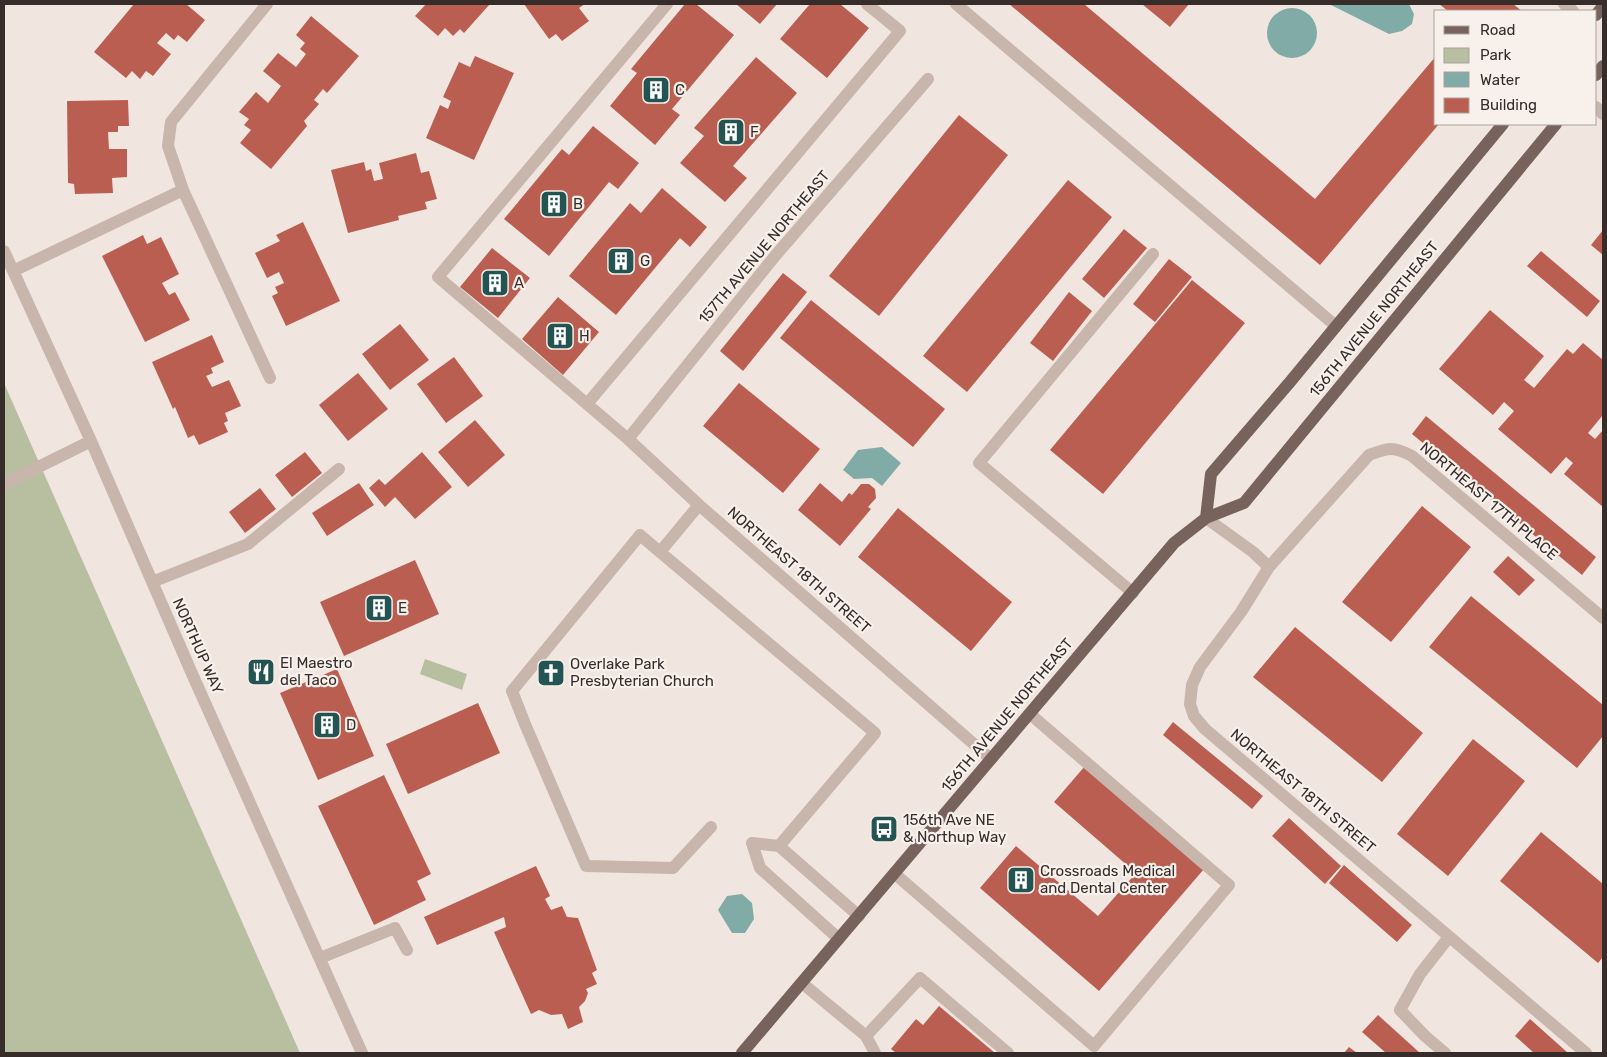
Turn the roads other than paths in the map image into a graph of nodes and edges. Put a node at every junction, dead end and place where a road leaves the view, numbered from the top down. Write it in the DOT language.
graph roads {
  1 [pos="268,4"];
  2 [pos="667,4"];
  3 [pos="867,4"];
  4 [pos="956,4"];
  5 [pos="928,79"];
  6 [pos="1502,125"];
  7 [pos="1555,125"];
  8 [pos="183,190"];
  9 [pos="4,251"];
  10 [pos="1153,254"];
  11 [pos="13,271"];
  12 [pos="1336,326"];
  13 [pos="270,378"];
  14 [pos="587,404"];
  15 [pos="628,439"];
  16 [pos="91,441"];
  17 [pos="339,469"];
  18 [pos="4,484"];
  19 [pos="699,505"];
  20 [pos="1206,518"];
  21 [pos="660,552"];
  22 [pos="1269,567"];
  23 [pos="152,582"];
  24 [pos="1133,593"];
  25 [pos="1603,618"];
  26 [pos="1030,714"];
  27 [pos="991,759"];
  28 [pos="711,827"];
  29 [pos="778,846"];
  30 [pos="895,874"];
  31 [pos="859,916"];
  32 [pos="1449,937"];
  33 [pos="839,939"];
  34 [pos="407,950"];
  35 [pos="320,958"];
  36 [pos="802,983"];
  37 [pos="866,1036"];
  38 [pos="362,1053"];
  39 [pos="742,1053"];
  40 [pos="875,1053"];
  41 [pos="1008,1053"];
  42 [pos="1445,1053"];
  43 [pos="1586,1053"];
  1 -- 8 [label="street"];
  2 -- 14 [label="street, NORTHEAST 18TH STREET"];
  3 -- 14 [label="street"];
  4 -- 12 [label="street"];
  5 -- 15 [label="street, 157TH AVENUE NORTHEAST"];
  6 -- 12 [label="main road, 156TH AVENUE NORTHEAST"];
  7 -- 20 [label="main road, 156TH AVENUE NORTHEAST"];
  8 -- 11 [label="street"];
  8 -- 13 [label="street"];
  9 -- 11 [label="street, NORTHUP WAY"];
  10 -- 24 [label="street"];
  11 -- 16 [label="street, NORTHUP WAY"];
  12 -- 20 [label="main road, 156TH AVENUE NORTHEAST"];
  14 -- 15 [label="street, NORTHEAST 18TH STREET"];
  15 -- 19 [label="street, NORTHEAST 18TH STREET"];
  16 -- 18 [label="street"];
  16 -- 23 [label="street, NORTHUP WAY"];
  17 -- 23 [label="street"];
  19 -- 21 [label="street"];
  19 -- 27 [label="street, NORTHEAST 18TH STREET"];
  20 -- 22 [label="street"];
  20 -- 24 [label="main road, 156TH AVENUE NORTHEAST"];
  21 -- 28 [label="street"];
  21 -- 29 [label="street"];
  22 -- 25 [label="street, NORTHEAST 17TH PLACE"];
  22 -- 32 [label="street, NORTHEAST 18TH STREET"];
  23 -- 35 [label="street, NORTHUP WAY"];
  24 -- 26 [label="main road, 156TH AVENUE NORTHEAST"];
  26 -- 27 [label="main road, 156TH AVENUE NORTHEAST"];
  26 -- 30 [label="street"];
  27 -- 30 [label="main road, 156TH AVENUE NORTHEAST"];
  29 -- 31 [label="street"];
  29 -- 33 [label="street"];
  30 -- 31 [label="main road, 156TH AVENUE NORTHEAST"];
  31 -- 33 [label="main road, 156TH AVENUE NORTHEAST"];
  32 -- 42 [label="street"];
  32 -- 43 [label="street, NORTHEAST 18TH STREET"];
  33 -- 36 [label="main road, 156TH AVENUE NORTHEAST"];
  34 -- 35 [label="street"];
  35 -- 38 [label="street, NORTHUP WAY"];
  36 -- 37 [label="street"];
  36 -- 39 [label="main road, 156TH AVENUE NORTHEAST"];
  37 -- 40 [label="street"];
  37 -- 41 [label="street"];
}
